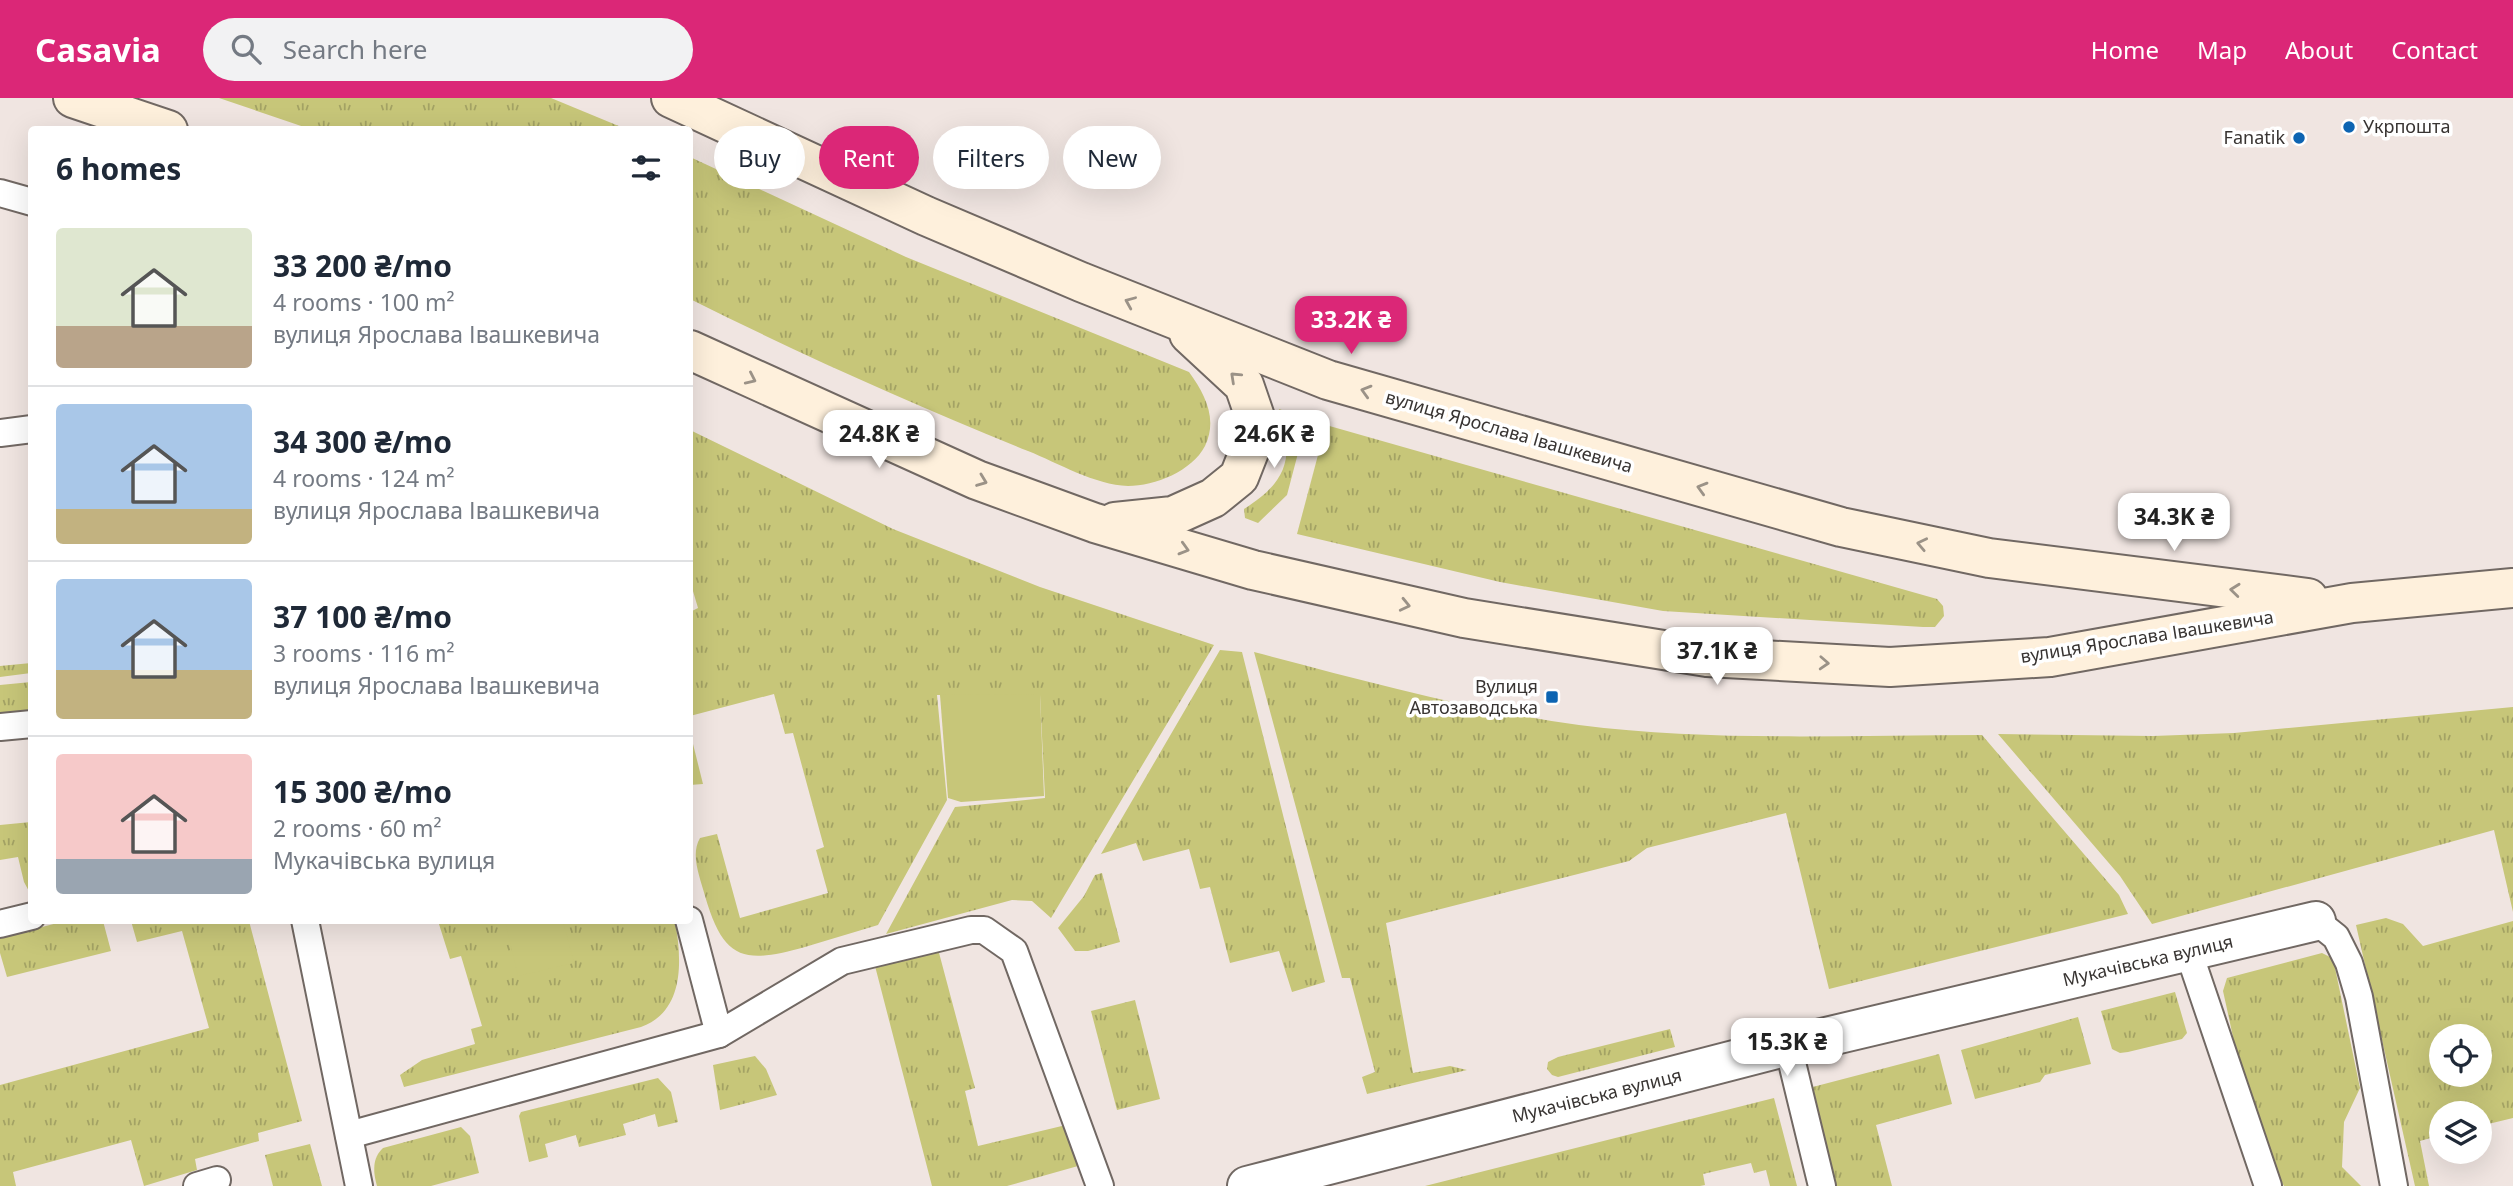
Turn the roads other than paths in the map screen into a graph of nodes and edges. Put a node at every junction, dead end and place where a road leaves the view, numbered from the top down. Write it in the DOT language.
graph roads {
  1 [pos="73,98"];
  2 [pos="671,98"];
  3 [pos="722,110"];
  4 [pos="157,126"];
  5 [pos="0,193"];
  6 [pos="28,201"];
  7 [pos="1175,321"];
  8 [pos="693,351"];
  9 [pos="28,430"];
  10 [pos="0,433"];
  11 [pos="1095,523"];
  12 [pos="2513,588"];
  13 [pos="2352,603"];
  14 [pos="28,724"];
  15 [pos="0,727"];
  16 [pos="28,917"];
  17 [pos="2316,921"];
  18 [pos="0,924"];
  19 [pos="306,924"];
  20 [pos="690,924"];
  21 [pos="2189,953"];
  22 [pos="719,1034"];
  23 [pos="1788,1046"];
  24 [pos="349,1135"];
  25 [pos="359,1186"];
  26 [pos="1100,1186"];
  27 [pos="1247,1186"];
  28 [pos="1822,1186"];
  29 [pos="2268,1186"];
  30 [pos="2394,1186"];
  1 -- 4 [label="main road"];
  2 -- 3 [label="main road, вулиця Ярослава Івашкевича"];
  7 -- 3 [label="main road, вулиця Ярослава Івашкевича, one-way"];
  5 -- 6 [label="lane"];
  11 -- 7 [label="main road, one-way"];
  13 -- 7 [label="main road, вулиця Ярослава Івашкевича, one-way"];
  8 -- 11 [label="main road, вулиця Ярослава Івашкевича, one-way"];
  9 -- 10 [label="lane"];
  11 -- 13 [label="main road, вулиця Ярослава Івашкевича, one-way"];
  12 -- 13 [label="main road, вулиця Ярослава Івашкевича"];
  14 -- 15 [label="lane"];
  16 -- 18 [label="lane"];
  17 -- 21 [label="street, Мукачівська вулиця"];
  17 -- 30 [label="lane"];
  19 -- 24 [label="lane"];
  20 -- 22 [label="lane"];
  21 -- 23 [label="street, Мукачівська вулиця"];
  21 -- 29 [label="lane"];
  22 -- 24 [label="lane"];
  22 -- 26 [label="lane"];
  23 -- 27 [label="street, Мукачівська вулиця"];
  23 -- 28 [label="lane"];
  24 -- 25 [label="lane"];
}
